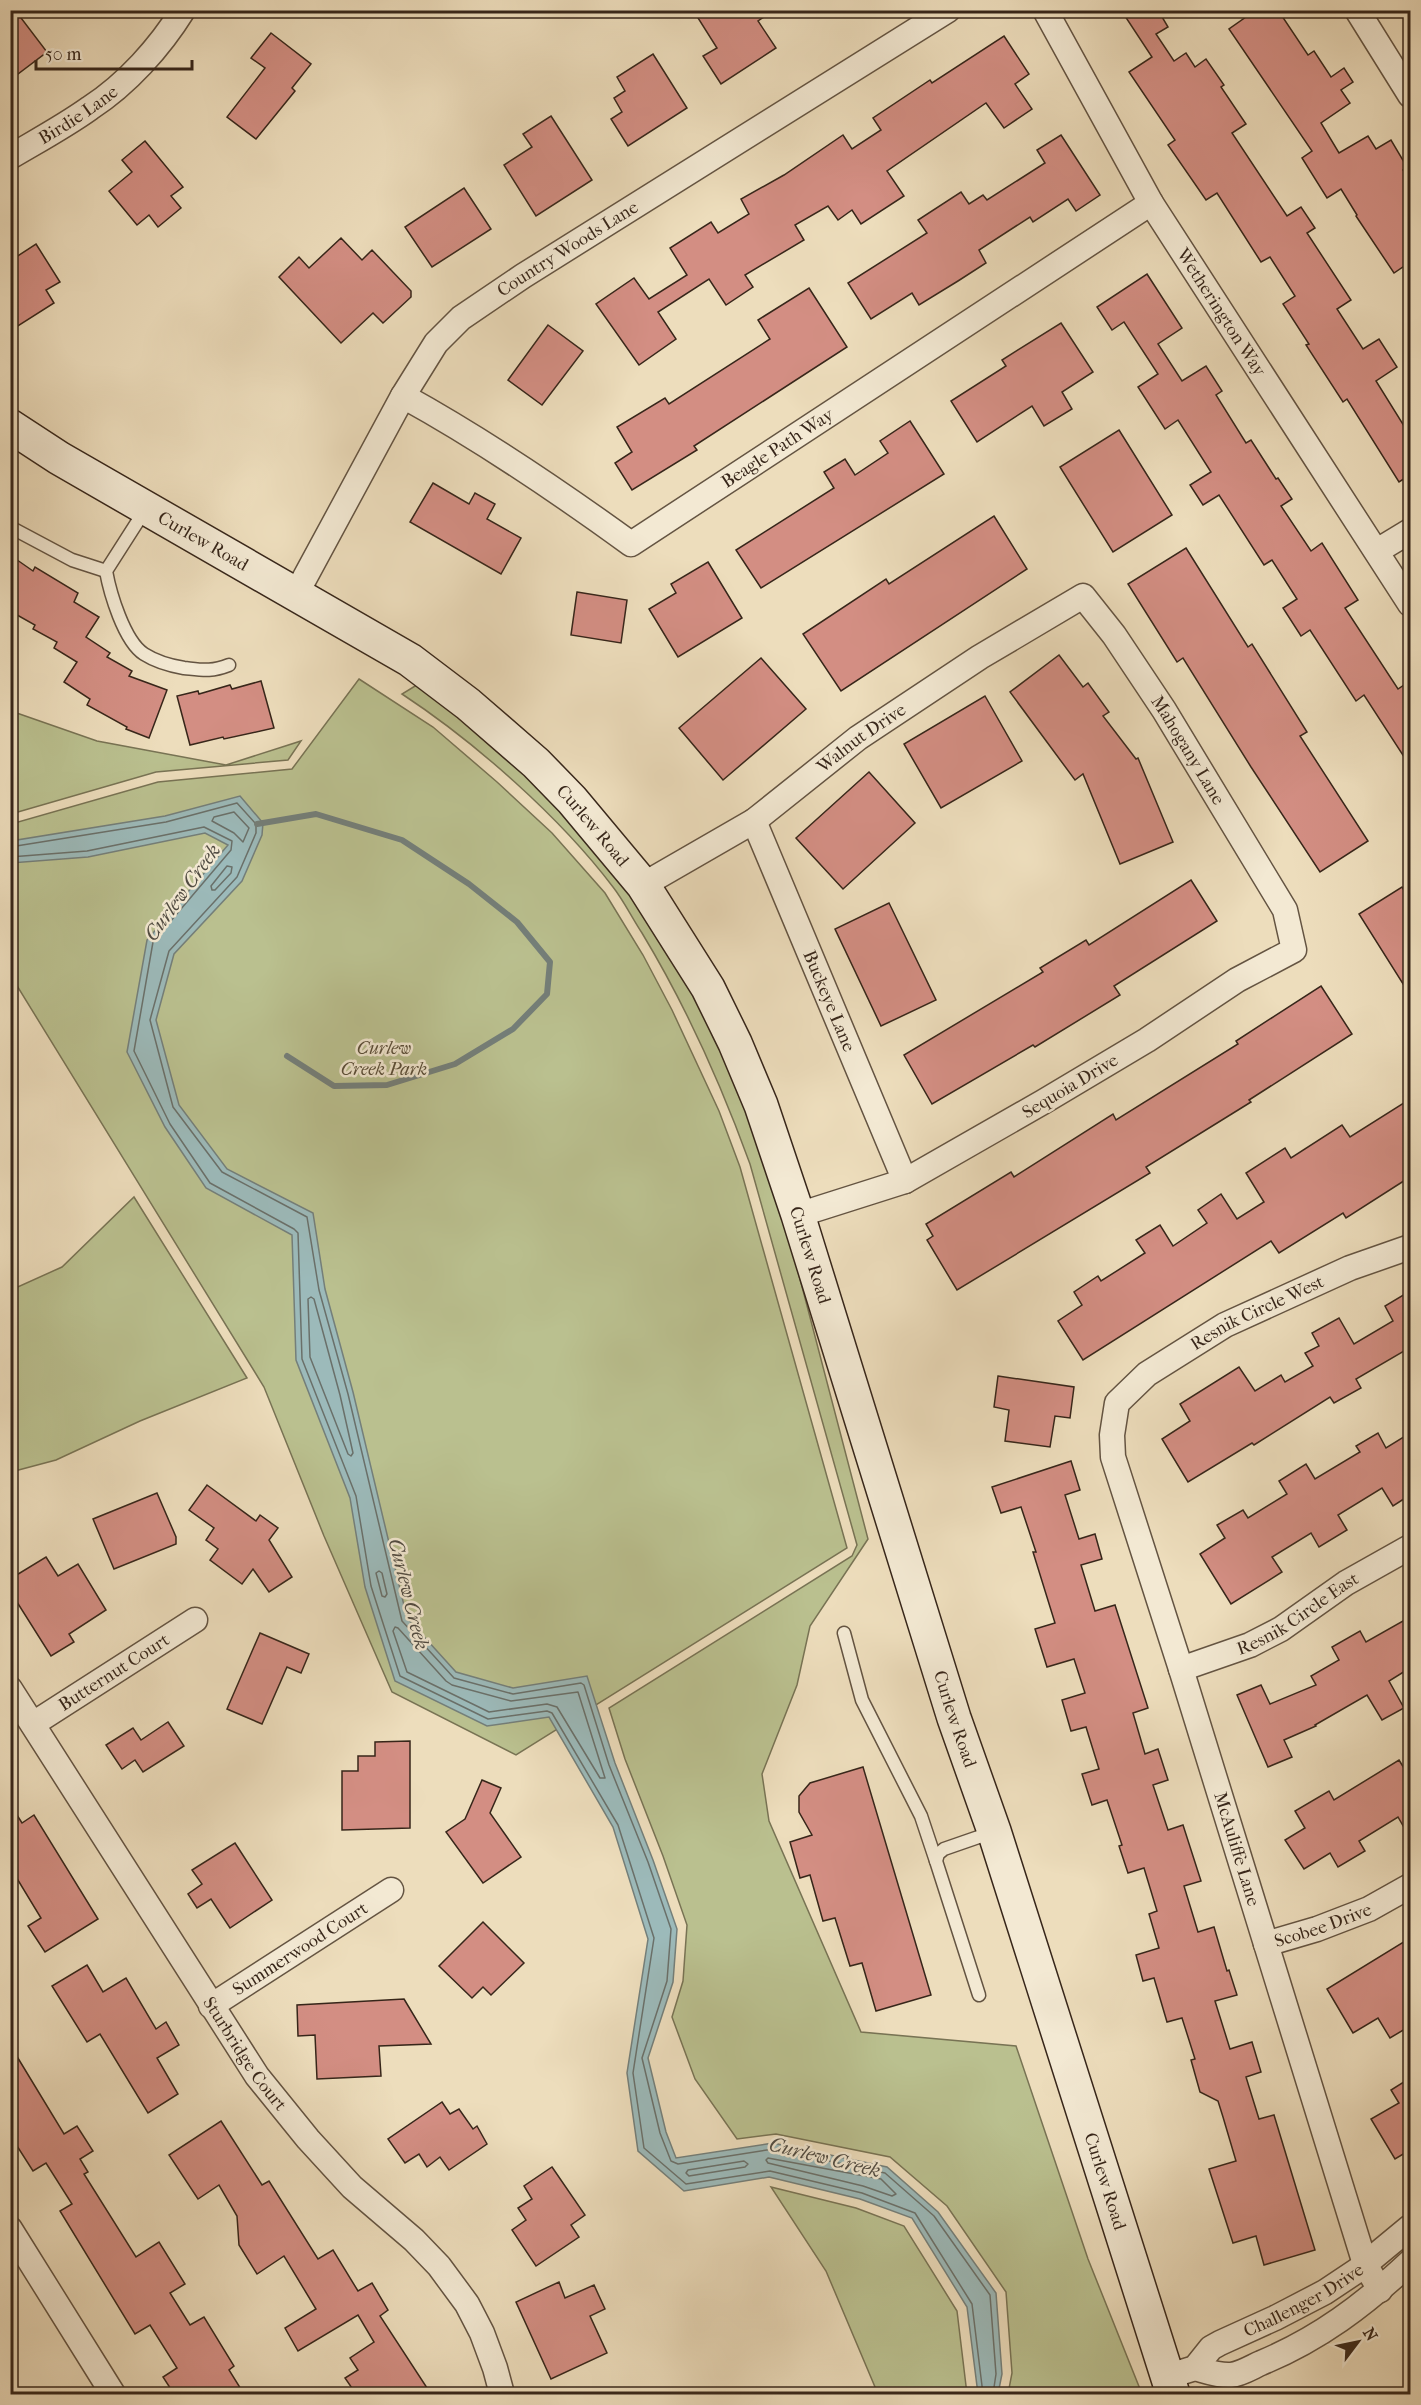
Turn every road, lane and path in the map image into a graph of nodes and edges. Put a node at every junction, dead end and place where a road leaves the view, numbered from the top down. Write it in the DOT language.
graph roads {
  1 [pos="183,10"];
  2 [pos="948,10"];
  3 [pos="1046,10"];
  4 [pos="1357,10"];
  5 [pos="1410,95"];
  6 [pos="10,157"];
  7 [pos="1151,204"];
  8 [pos="403,396"];
  9 [pos="10,426"];
  10 [pos="147,506"];
  11 [pos="10,527"];
  12 [pos="1410,531"];
  13 [pos="1377,551"];
  14 [pos="106,570"];
  15 [pos="296,594"];
  16 [pos="1083,596"];
  17 [pos="1410,604"];
  18 [pos="229,665"];
  19 [pos="754,821"];
  20 [pos="643,885"];
  21 [pos="1285,910"];
  22 [pos="905,1181"];
  23 [pos="798,1215"];
  24 [pos="1410,1247"];
  25 [pos="1118,1403"];
  26 [pos="1410,1547"];
  27 [pos="195,1620"];
  28 [pos="844,1633"];
  29 [pos="1181,1669"];
  30 [pos="10,1689"];
  31 [pos="33,1724"];
  32 [pos="994,1832"];
  33 [pos="936,1861"];
  34 [pos="1410,1886"];
  35 [pos="391,1890"];
  36 [pos="1266,1944"];
  37 [pos="979,1995"];
  38 [pos="211,2006"];
  39 [pos="1410,2227"];
  40 [pos="11,2230"];
  41 [pos="1410,2262"];
  42 [pos="1365,2264"];
  43 [pos="1380,2290"];
  44 [pos="1178,2380"];
  45 [pos="113,2394"];
  46 [pos="502,2394"];
  1 -- 6 [label="street, Birdie Lane"];
  2 -- 8 [label="street, Country Woods Lane"];
  3 -- 7 [label="street, Wetherington Way"];
  4 -- 5 [label="street"];
  7 -- 8 [label="street, Beagle Path Way"];
  7 -- 13 [label="street, Wetherington Way"];
  8 -- 15 [label="street, Country Woods Lane"];
  9 -- 10 [label="main road, Curlew Road"];
  10 -- 14 [label="lane"];
  10 -- 15 [label="main road, Curlew Road"];
  11 -- 14 [label="lane"];
  12 -- 13 [label="street"];
  13 -- 17 [label="street, Wetherington Way"];
  14 -- 18 [label="lane"];
  15 -- 20 [label="main road, Curlew Road"];
  16 -- 19 [label="street, Walnut Drive"];
  16 -- 21 [label="street, Mahogany Lane"];
  19 -- 20 [label="street, Walnut Drive"];
  19 -- 22 [label="street, Buckeye Lane"];
  20 -- 23 [label="main road, Curlew Road"];
  21 -- 22 [label="street, Sequoia Drive"];
  22 -- 23 [label="street, Sequoia Drive"];
  23 -- 32 [label="main road, Curlew Road"];
  24 -- 25 [label="street, Resnik Circle West"];
  25 -- 29 [label="street, McAuliffe Lane"];
  26 -- 29 [label="street, Resnik Circle East"];
  27 -- 31 [label="street, Butternut Court"];
  28 -- 33 [label="lane"];
  29 -- 36 [label="street, McAuliffe Lane"];
  30 -- 31 [label="street, Sturbridge Court"];
  31 -- 38 [label="street, Sturbridge Court"];
  32 -- 33 [label="lane"];
  32 -- 44 [label="main road, Curlew Road"];
  33 -- 37 [label="lane"];
  34 -- 36 [label="street, Scobee Drive"];
  35 -- 38 [label="street, Summerwood Court"];
  36 -- 42 [label="street, McAuliffe Lane"];
  38 -- 46 [label="street, Sturbridge Court"];
  39 -- 42 [label="street, Challenger Drive"];
  40 -- 45 [label="street"];
  41 -- 43 [label="street, Challenger Drive"];
  42 -- 43 [label="street, McAuliffe Lane"];
  42 -- 44 [label="street, Challenger Drive"];
  43 -- 44 [label="street, Challenger Drive"];
}
